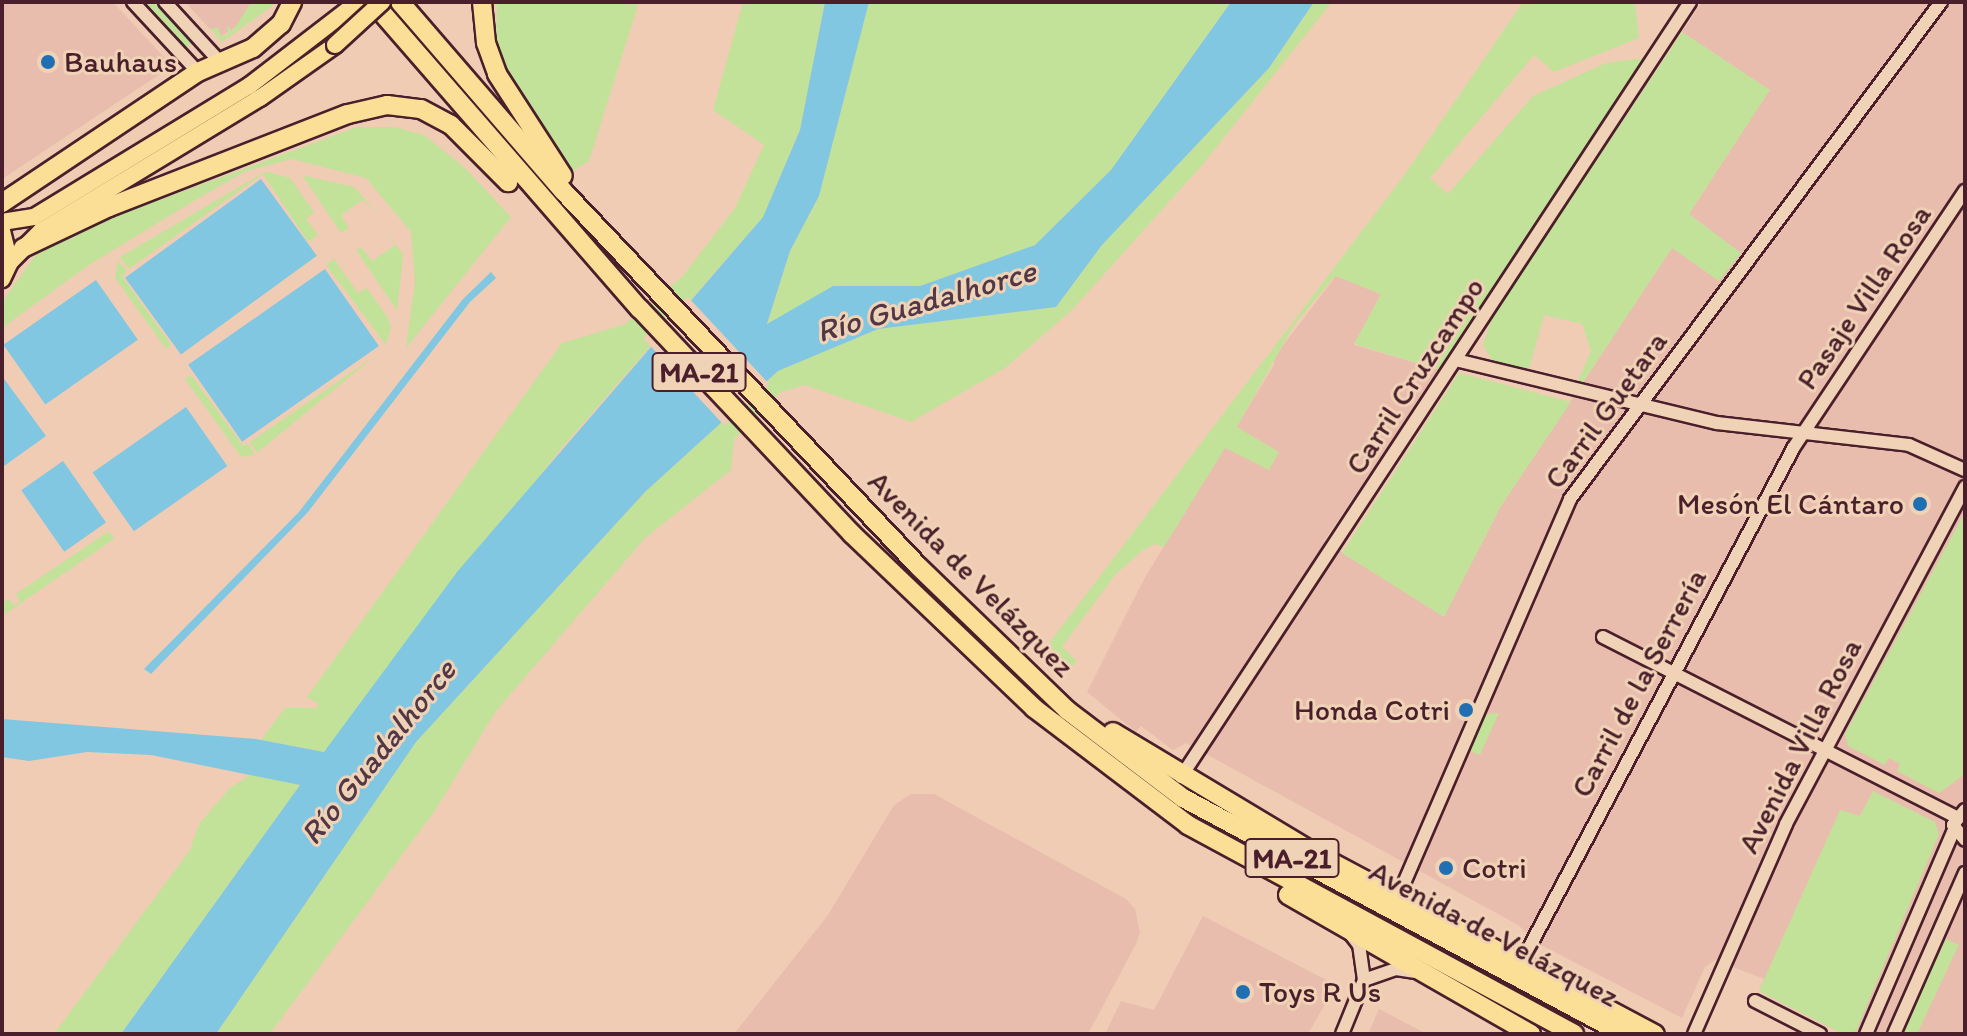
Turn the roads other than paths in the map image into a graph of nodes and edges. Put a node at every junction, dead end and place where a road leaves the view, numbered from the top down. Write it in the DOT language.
graph roads {
  1 [pos="133,2"];
  2 [pos="165,2"];
  3 [pos="292,2"];
  4 [pos="358,2"];
  5 [pos="400,2"];
  6 [pos="482,2"];
  7 [pos="1690,2"];
  8 [pos="1941,2"];
  9 [pos="383,9"];
  10 [pos="330,38"];
  11 [pos="222,64"];
  12 [pos="198,72"];
  13 [pos="567,188"];
  14 [pos="1965,191"];
  15 [pos="2,203"];
  16 [pos="543,211"];
  17 [pos="2,222"];
  18 [pos="2,231"];
  19 [pos="16,255"];
  20 [pos="2,279"];
  21 [pos="1456,360"];
  22 [pos="1640,405"];
  23 [pos="1806,430"];
  24 [pos="1965,470"];
  25 [pos="1965,487"];
  26 [pos="1603,637"];
  27 [pos="992,638"];
  28 [pos="1673,674"];
  29 [pos="1824,750"];
  30 [pos="1181,777"];
  31 [pos="1958,819"];
  32 [pos="1965,840"];
  33 [pos="1267,872"];
  34 [pos="1965,873"];
  35 [pos="1398,897"];
  36 [pos="1347,930"];
  37 [pos="1521,963"];
  38 [pos="1416,973"];
  39 [pos="1364,980"];
  40 [pos="1755,1001"];
  41 [pos="1342,1034"];
  42 [pos="1531,1034"];
  43 [pos="1574,1034"];
  44 [pos="1623,1034"];
  45 [pos="1655,1034"];
  46 [pos="1694,1034"];
  47 [pos="1820,1034"];
  48 [pos="1866,1034"];
  49 [pos="1894,1034"];
  1 -- 12 [label="street"];
  2 -- 11 [label="street"];
  3 -- 11 [label="highway"];
  4 -- 10 [label="main road"];
  5 -- 13 [label="highway"];
  6 -- 13 [label="highway"];
  7 -- 21 [label="street, Carril Cruzcampo"];
  8 -- 22 [label="street, Carril Guetara"];
  9 -- 10 [label="main road, bridge"];
  9 -- 16 [label="highway, Avenida de Velázquez / MA-21"];
  10 -- 17 [label="main road"];
  10 -- 19 [label="main road"];
  11 -- 12 [label="highway"];
  12 -- 15 [label="highway"];
  13 -- 27 [label="highway, Avenida de Velázquez / MA-21"];
  14 -- 23 [label="street, Pasaje Villa Rosa"];
  16 -- 19 [label="highway"];
  16 -- 33 [label="highway, Avenida de Velázquez / MA-21"];
  18 -- 19 [label="main road"];
  19 -- 20 [label="main road"];
  21 -- 22 [label="street"];
  21 -- 30 [label="street, Carril Cruzcampo"];
  22 -- 23 [label="street"];
  22 -- 35 [label="street, Carril Guetara"];
  23 -- 24 [label="street"];
  23 -- 28 [label="street, Carril de la Serrería"];
  25 -- 29 [label="street, Avenida Villa Rosa"];
  26 -- 28 [label="street"];
  27 -- 30 [label="highway"];
  27 -- 44 [label="highway, Avenida de Velázquez / MA-21"];
  28 -- 29 [label="street"];
  28 -- 37 [label="street, Carril de la Serrería"];
  29 -- 31 [label="street"];
  29 -- 46 [label="street, Avenida Villa Rosa"];
  30 -- 35 [label="highway"];
  31 -- 32 [label="street"];
  31 -- 48 [label="street"];
  33 -- 36 [label="highway"];
  33 -- 43 [label="highway, Avenida de Velázquez / MA-21"];
  34 -- 49 [label="street"];
  35 -- 37 [label="highway"];
  36 -- 38 [label="highway"];
  36 -- 39 [label="street"];
  37 -- 45 [label="highway"];
  38 -- 39 [label="street"];
  38 -- 42 [label="highway"];
  39 -- 41 [label="street"];
  40 -- 47 [label="street"];
}
